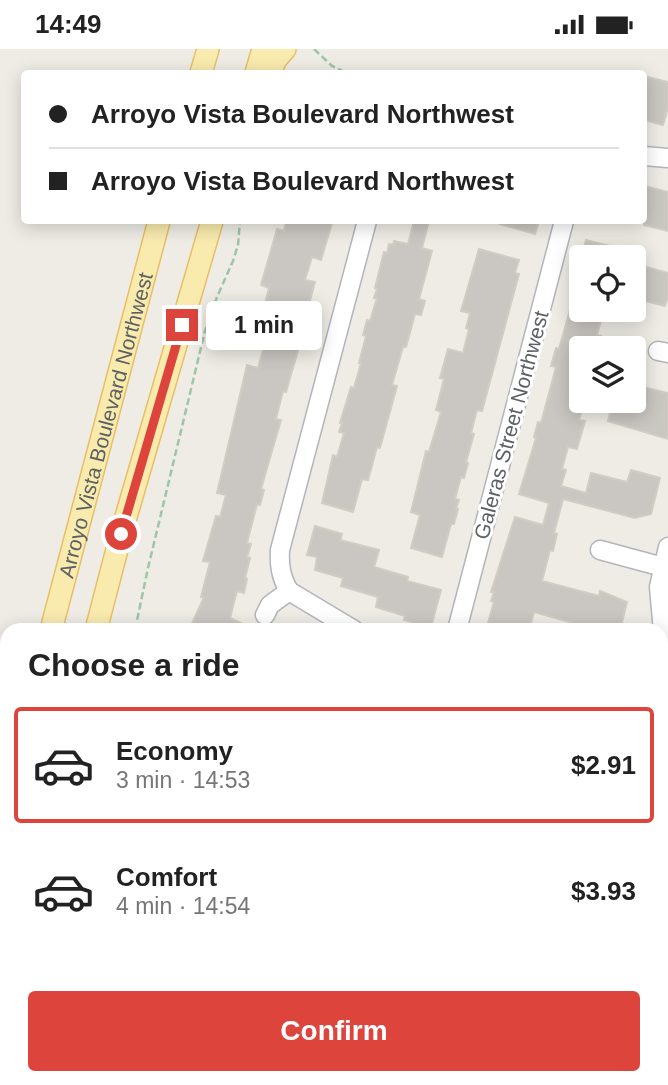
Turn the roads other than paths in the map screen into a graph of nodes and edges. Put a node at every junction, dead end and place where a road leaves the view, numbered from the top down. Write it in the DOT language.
graph roads {
  1 [pos="263,49"];
  2 [pos="285,49"];
  3 [pos="257,70"];
  4 [pos="271,70"];
  5 [pos="647,156"];
  6 [pos="668,158"];
  7 [pos="158,224"];
  8 [pos="211,224"];
  9 [pos="366,224"];
  10 [pos="563,224"];
  11 [pos="668,547"];
  12 [pos="600,550"];
  13 [pos="663,567"];
  14 [pos="289,591"];
  15 [pos="265,615"];
  16 [pos="53,623"];
  17 [pos="98,623"];
  18 [pos="342,623"];
  19 [pos="459,623"];
  20 [pos="662,623"];
  1 -- 3 [label="main road"];
  2 -- 4 [label="main road"];
  5 -- 6 [label="street"];
  7 -- 16 [label="main road, Arroyo Vista Boulevard Northwest"];
  8 -- 17 [label="main road"];
  9 -- 14 [label="street"];
  10 -- 19 [label="street, Galeras Street Northwest"];
  11 -- 13 [label="street"];
  12 -- 13 [label="street"];
  13 -- 20 [label="street"];
  14 -- 15 [label="street"];
  14 -- 18 [label="street"];
}
